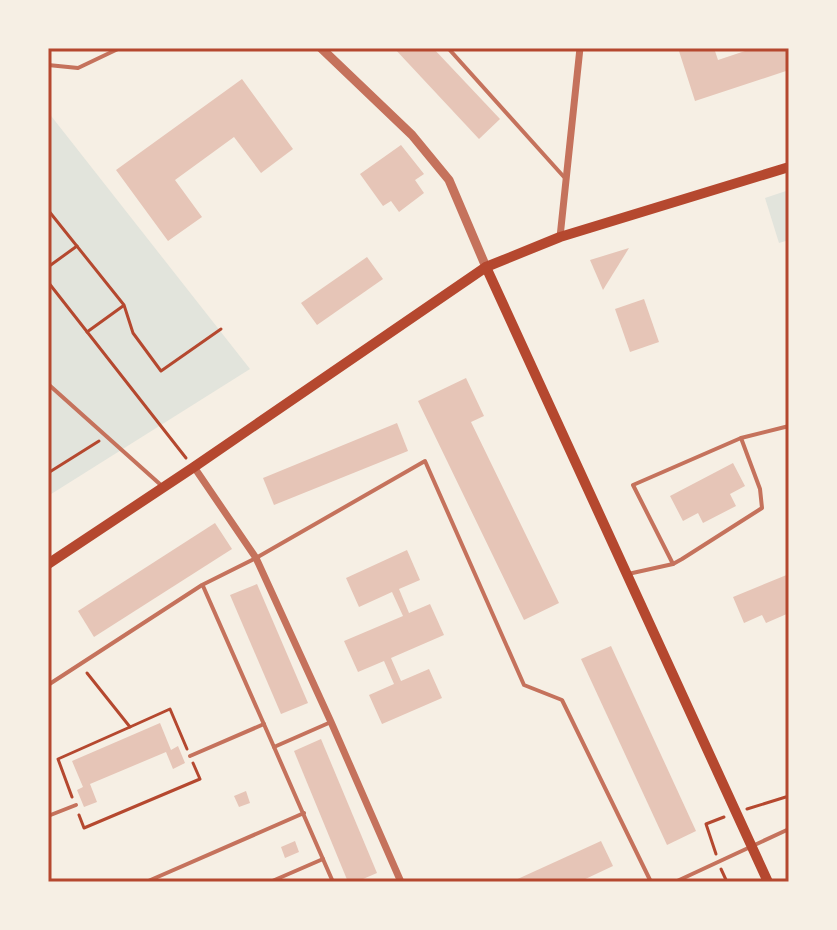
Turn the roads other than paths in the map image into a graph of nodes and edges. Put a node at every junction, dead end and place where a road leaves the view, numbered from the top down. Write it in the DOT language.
graph roads {
  1 [pos="120,48"];
  2 [pos="321,48"];
  3 [pos="448,48"];
  4 [pos="580,48"];
  5 [pos="48,65"];
  6 [pos="789,167"];
  7 [pos="565,178"];
  8 [pos="560,237"];
  9 [pos="486,267"];
  10 [pos="48,384"];
  11 [pos="789,426"];
  12 [pos="741,438"];
  13 [pos="194,467"];
  14 [pos="163,487"];
  15 [pos="256,558"];
  16 [pos="48,564"];
  17 [pos="673,564"];
  18 [pos="626,574"];
  19 [pos="202,585"];
  20 [pos="48,685"];
  21 [pos="331,722"];
  22 [pos="264,724"];
  23 [pos="274,747"];
  24 [pos="190,756"];
  25 [pos="76,805"];
  26 [pos="304,813"];
  27 [pos="48,816"];
  28 [pos="789,829"];
  29 [pos="752,848"];
  30 [pos="323,859"];
  31 [pos="146,882"];
  32 [pos="270,882"];
  33 [pos="333,882"];
  34 [pos="401,882"];
  35 [pos="651,882"];
  36 [pos="675,882"];
  37 [pos="768,882"];
  1 -- 5 [label="lane"];
  2 -- 9 [label="street"];
  3 -- 7 [label="lane"];
  4 -- 7 [label="street"];
  6 -- 8 [label="main road"];
  7 -- 8 [label="street"];
  8 -- 9 [label="main road"];
  9 -- 13 [label="main road"];
  9 -- 18 [label="main road"];
  10 -- 14 [label="lane"];
  11 -- 12 [label="lane"];
  12 -- 17 [label="lane"];
  12 -- 17 [label="lane"];
  13 -- 14 [label="main road"];
  13 -- 15 [label="street"];
  14 -- 16 [label="main road"];
  15 -- 19 [label="lane"];
  15 -- 21 [label="street"];
  15 -- 35 [label="lane"];
  17 -- 18 [label="lane"];
  18 -- 29 [label="main road"];
  19 -- 20 [label="lane"];
  19 -- 22 [label="lane"];
  21 -- 23 [label="lane"];
  21 -- 34 [label="street"];
  22 -- 23 [label="lane"];
  22 -- 24 [label="lane"];
  23 -- 26 [label="lane"];
  25 -- 27 [label="lane"];
  26 -- 30 [label="lane"];
  26 -- 31 [label="lane"];
  28 -- 29 [label="lane"];
  29 -- 36 [label="lane"];
  29 -- 37 [label="main road"];
  30 -- 32 [label="lane"];
  30 -- 33 [label="lane"];
}
